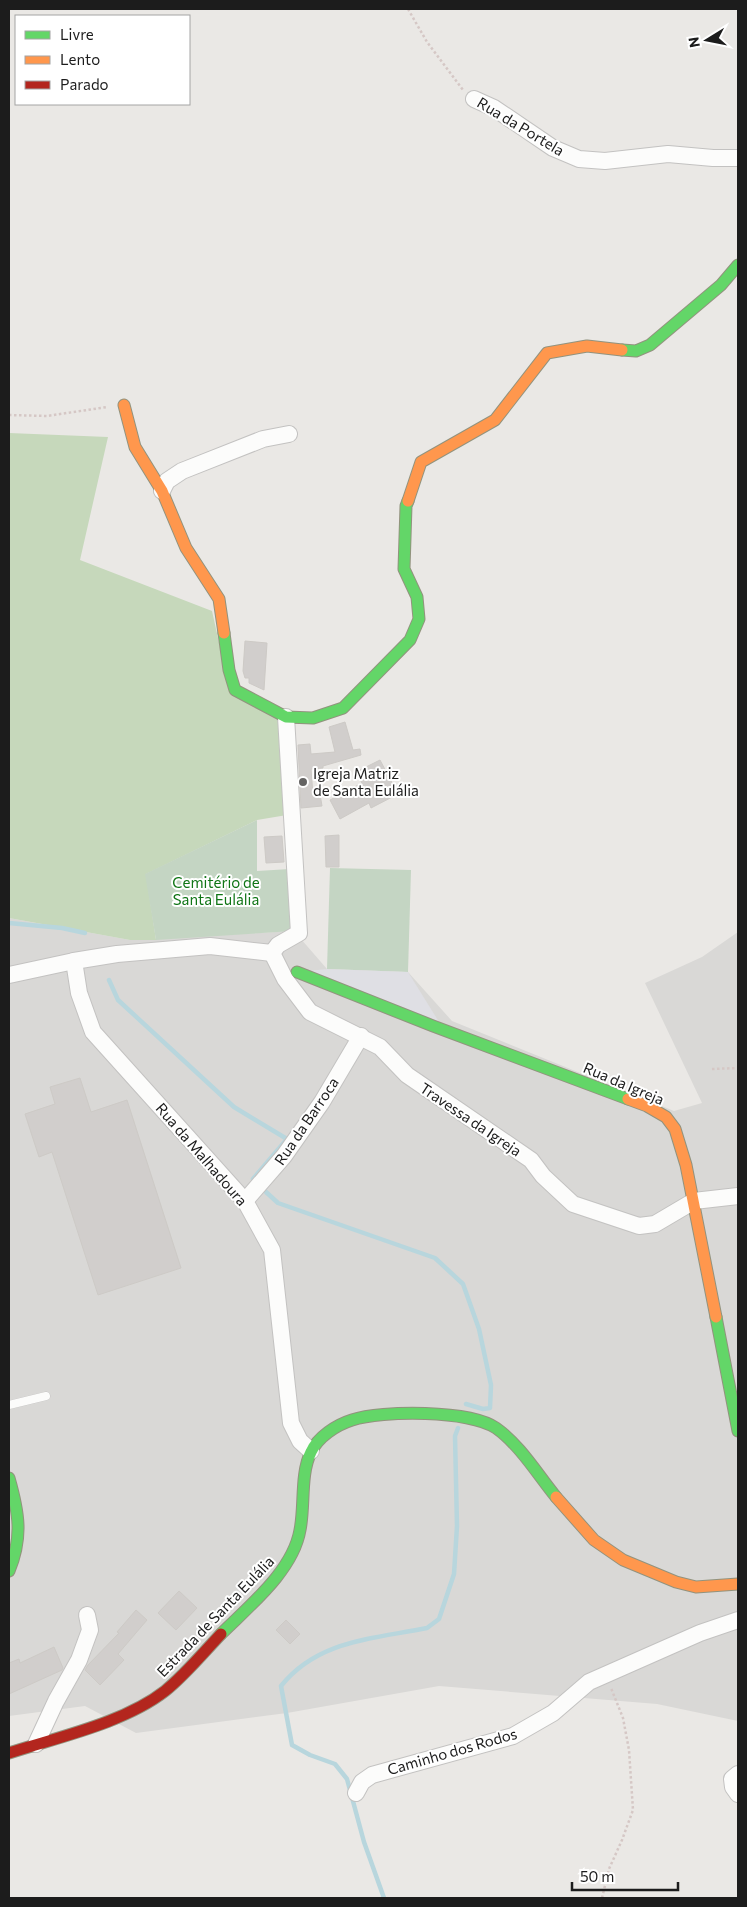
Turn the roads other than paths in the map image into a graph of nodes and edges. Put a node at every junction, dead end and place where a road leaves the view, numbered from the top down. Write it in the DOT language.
graph roads {
  1 [pos="474,99"];
  2 [pos="738,158"];
  3 [pos="738,265"];
  4 [pos="124,405"];
  5 [pos="289,434"];
  6 [pos="162,491"];
  7 [pos="286,716"];
  8 [pos="272,953"];
  9 [pos="74,961"];
  10 [pos="296,972"];
  11 [pos="9,975"];
  12 [pos="361,1036"];
  13 [pos="738,1196"];
  14 [pos="244,1200"];
  15 [pos="694,1201"];
  16 [pos="46,1396"];
  17 [pos="9,1405"];
  18 [pos="738,1432"];
  19 [pos="311,1451"];
  20 [pos="9,1478"];
  21 [pos="9,1571"];
  22 [pos="738,1584"];
  23 [pos="87,1615"];
  24 [pos="738,1620"];
  25 [pos="9,1744"];
  26 [pos="31,1746"];
  27 [pos="9,1753"];
  28 [pos="738,1774"];
  29 [pos="356,1793"];
  30 [pos="738,1794"];
  1 -- 2 [label="street, Rua da Portela"];
  3 -- 7 [label="street"];
  4 -- 6 [label="street"];
  5 -- 6 [label="street"];
  6 -- 7 [label="street"];
  7 -- 8 [label="street"];
  8 -- 9 [label="street"];
  8 -- 12 [label="street, Travessa da Igreja"];
  9 -- 11 [label="street"];
  9 -- 14 [label="street, Rua da Malhadoura"];
  10 -- 15 [label="street, Rua da Igreja"];
  12 -- 14 [label="street, Rua da Barroca"];
  12 -- 15 [label="street, Travessa da Igreja"];
  13 -- 15 [label="street"];
  14 -- 19 [label="street, Rua da Malhadoura"];
  15 -- 18 [label="street, Rua da Igreja"];
  16 -- 17 [label="lane"];
  19 -- 22 [label="street, Estrada de Santa Eulália"];
  19 -- 26 [label="street, Estrada de Santa Eulália"];
  20 -- 21 [label="street"];
  23 -- 26 [label="street"];
  24 -- 29 [label="street, Caminho dos Rodos"];
  25 -- 26 [label="street"];
  26 -- 27 [label="street, Estrada de Santa Eulália"];
  28 -- 30 [label="street"];
}
